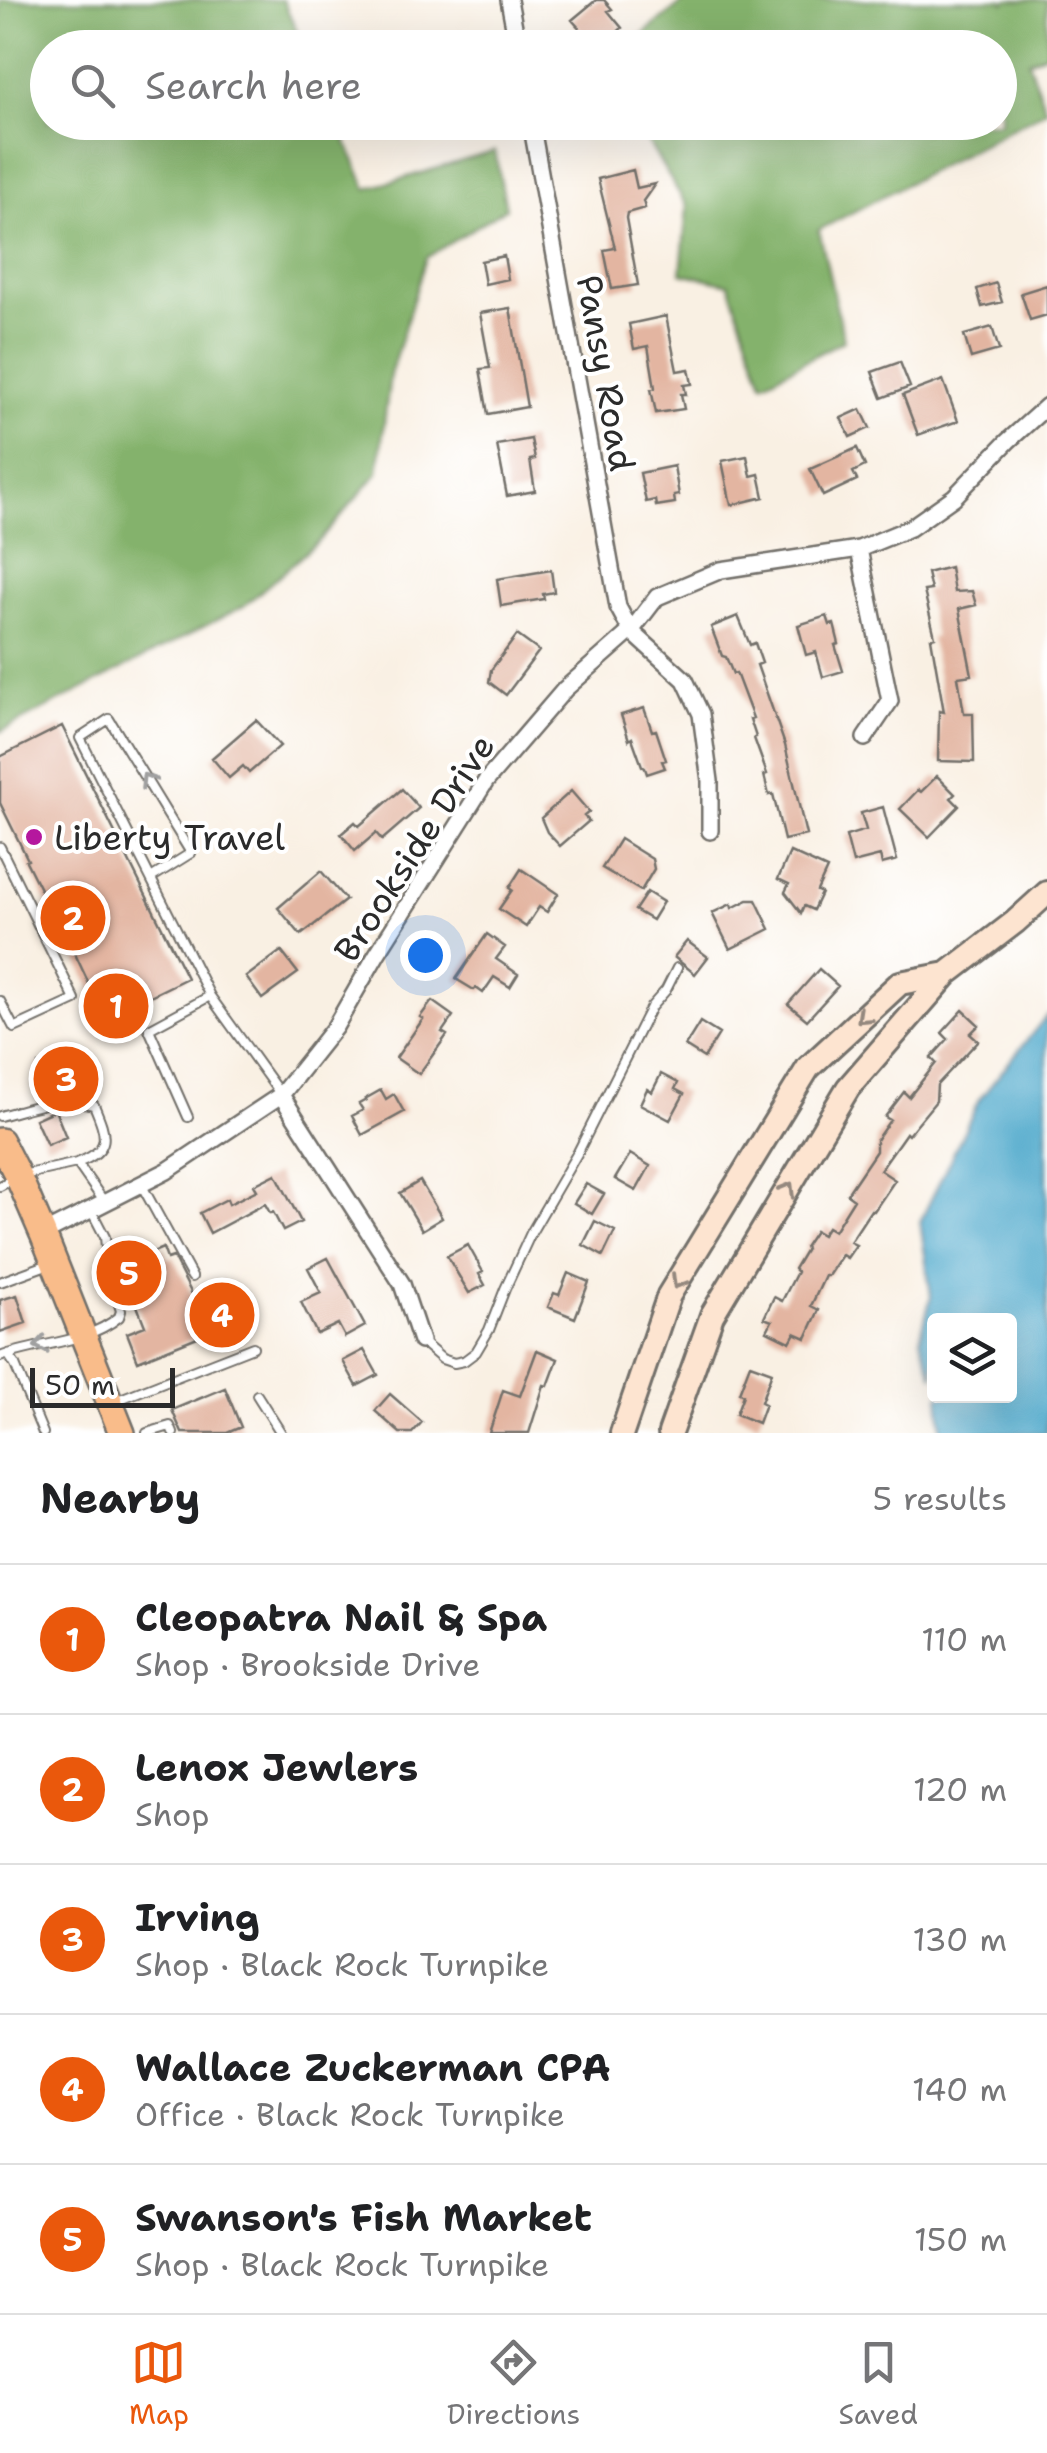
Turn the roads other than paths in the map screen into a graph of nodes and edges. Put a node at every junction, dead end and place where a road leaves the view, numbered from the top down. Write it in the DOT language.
graph roads {
  1 [pos="509,0"];
  2 [pos="515,30"];
  3 [pos="534,140"];
  4 [pos="1046,408"];
  5 [pos="859,550"];
  6 [pos="631,631"];
  7 [pos="865,738"];
  8 [pos="710,831"];
  9 [pos="0,847"];
  10 [pos="151,878"];
  11 [pos="1047,892"];
  12 [pos="676,968"];
  13 [pos="946,974"];
  14 [pos="210,996"];
  15 [pos="0,1001"];
  16 [pos="281,1095"];
  17 [pos="0,1116"];
  18 [pos="188,1117"];
  19 [pos="0,1141"];
  20 [pos="77,1164"];
  21 [pos="9,1181"];
  22 [pos="141,1184"];
  23 [pos="98,1206"];
  24 [pos="43,1234"];
  25 [pos="53,1262"];
  26 [pos="192,1277"];
  27 [pos="0,1282"];
  28 [pos="83,1337"];
  29 [pos="421,1341"];
  30 [pos="253,1347"];
  31 [pos="4,1355"];
  32 [pos="257,1395"];
  33 [pos="111,1403"];
  34 [pos="42,1431"];
  35 [pos="30,1433"];
  36 [pos="122,1433"];
  37 [pos="147,1433"];
  38 [pos="173,1433"];
  39 [pos="280,1433"];
  40 [pos="622,1433"];
  41 [pos="670,1433"];
  1 -- 2 [label="street"];
  3 -- 6 [label="street, Pansy Road"];
  4 -- 5 [label="street, Brookside Drive"];
  5 -- 6 [label="street, Brookside Drive"];
  5 -- 7 [label="street"];
  6 -- 8 [label="street"];
  6 -- 16 [label="street, Brookside Drive"];
  9 -- 15 [label="lane"];
  10 -- 10 [label="lane, one-way"];
  10 -- 14 [label="lane"];
  11 -- 13 [label="main road"];
  12 -- 29 [label="lane"];
  13 -- 40 [label="main road, one-way"];
  41 -- 13 [label="main road, one-way"];
  14 -- 16 [label="lane"];
  14 -- 18 [label="lane"];
  16 -- 22 [label="street, Brookside Drive"];
  16 -- 29 [label="street"];
  17 -- 20 [label="lane"];
  19 -- 21 [label="main road"];
  20 -- 21 [label="lane"];
  20 -- 23 [label="lane"];
  21 -- 24 [label="main road"];
  22 -- 23 [label="street, Brookside Drive"];
  22 -- 26 [label="lane"];
  23 -- 24 [label="street, Brookside Drive"];
  23 -- 28 [label="lane"];
  24 -- 25 [label="main road"];
  25 -- 27 [label="lane"];
  25 -- 28 [label="main road"];
  28 -- 31 [label="lane, one-way"];
  28 -- 33 [label="main road"];
  30 -- 33 [label="lane"];
  31 -- 34 [label="lane"];
  32 -- 39 [label="lane"];
  33 -- 36 [label="main road"];
  34 -- 35 [label="lane"];
  37 -- 38 [label="lane"];
}
